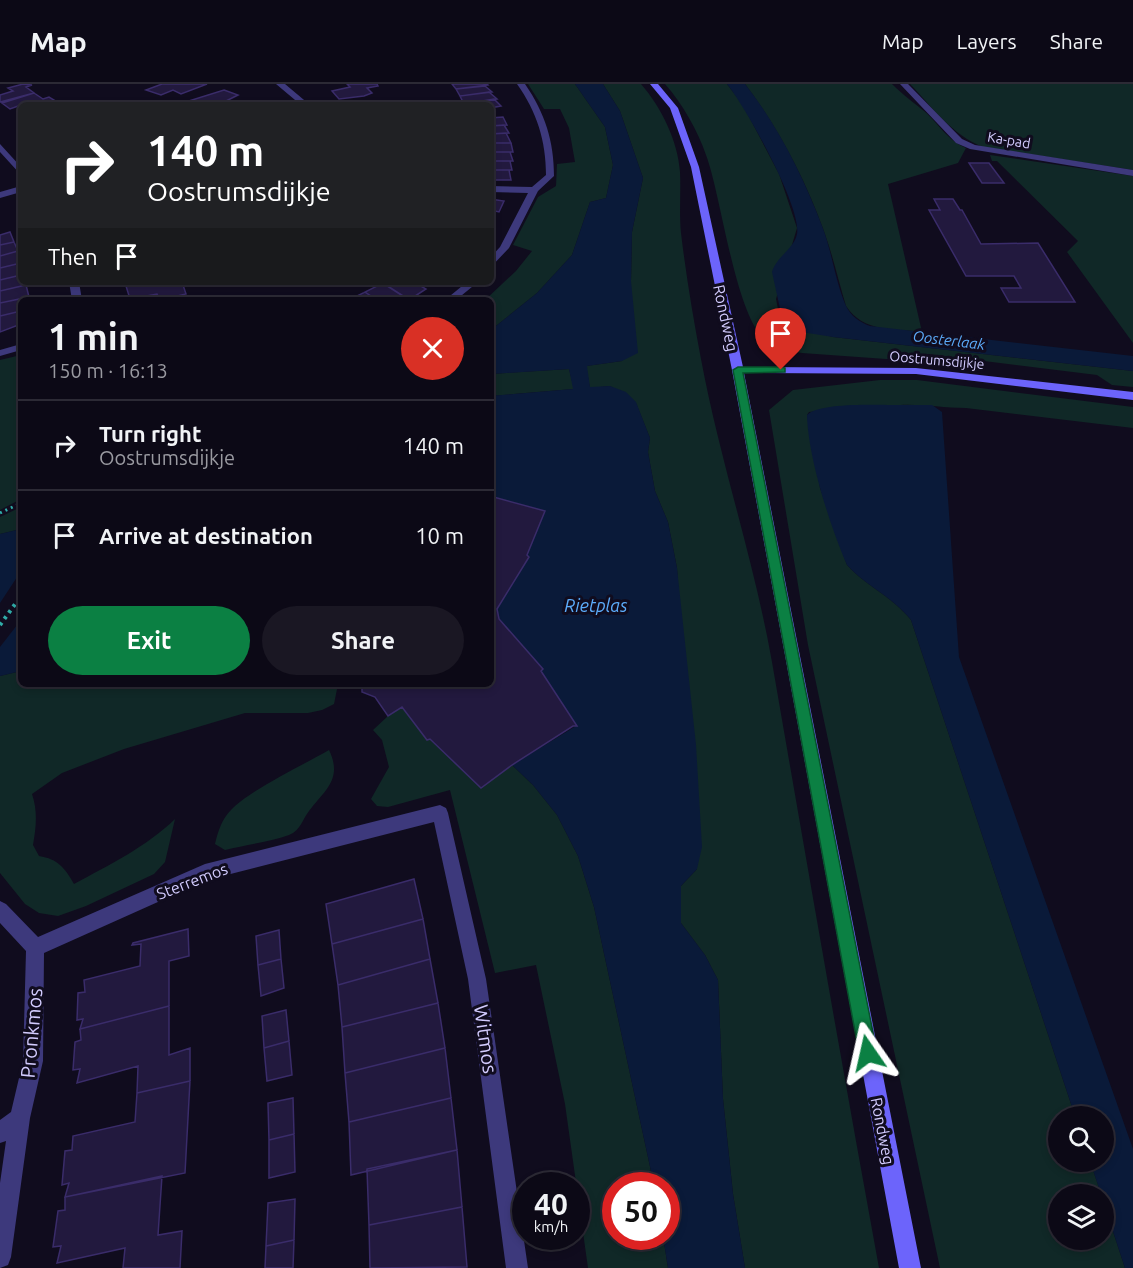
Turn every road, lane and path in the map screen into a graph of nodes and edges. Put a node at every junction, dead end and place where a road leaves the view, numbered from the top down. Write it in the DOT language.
graph roads {
  1 [pos="280,84"];
  2 [pos="521,84"];
  3 [pos="654,84"];
  4 [pos="904,84"];
  5 [pos="302,102"];
  6 [pos="0,147"];
  7 [pos="18,168"];
  8 [pos="1133,173"];
  9 [pos="494,189"];
  10 [pos="18,190"];
  11 [pos="534,190"];
  12 [pos="0,195"];
  13 [pos="494,259"];
  14 [pos="469,285"];
  15 [pos="454,297"];
  16 [pos="18,348"];
  17 [pos="0,353"];
  18 [pos="738,370"];
  19 [pos="1133,396"];
  20 [pos="18,504"];
  21 [pos="0,513"];
  22 [pos="18,600"];
  23 [pos="0,625"];
  24 [pos="440,813"];
  25 [pos="0,910"];
  26 [pos="35,948"];
  27 [pos="20,1118"];
  28 [pos="0,1133"];
  29 [pos="0,1257"];
  30 [pos="517,1268"];
  31 [pos="910,1268"];
  1 -- 5 [label="street"];
  2 -- 11 [label="street"];
  3 -- 18 [label="main road, Rondweg"];
  4 -- 8 [label="street, Ka-pad"];
  6 -- 7 [label="street"];
  9 -- 11 [label="street"];
  10 -- 12 [label="street"];
  11 -- 13 [label="street"];
  14 -- 15 [label="street"];
  16 -- 17 [label="street"];
  18 -- 19 [label="main road, Oostrumsdijkje"];
  18 -- 31 [label="main road, Rondweg"];
  20 -- 21 [label="path"];
  22 -- 23 [label="path"];
  24 -- 26 [label="street, Sterremos"];
  24 -- 30 [label="street, Witmos"];
  25 -- 26 [label="street"];
  26 -- 27 [label="street, Pronkmos"];
  27 -- 28 [label="street"];
  27 -- 29 [label="street, Pronkmos"];
}
